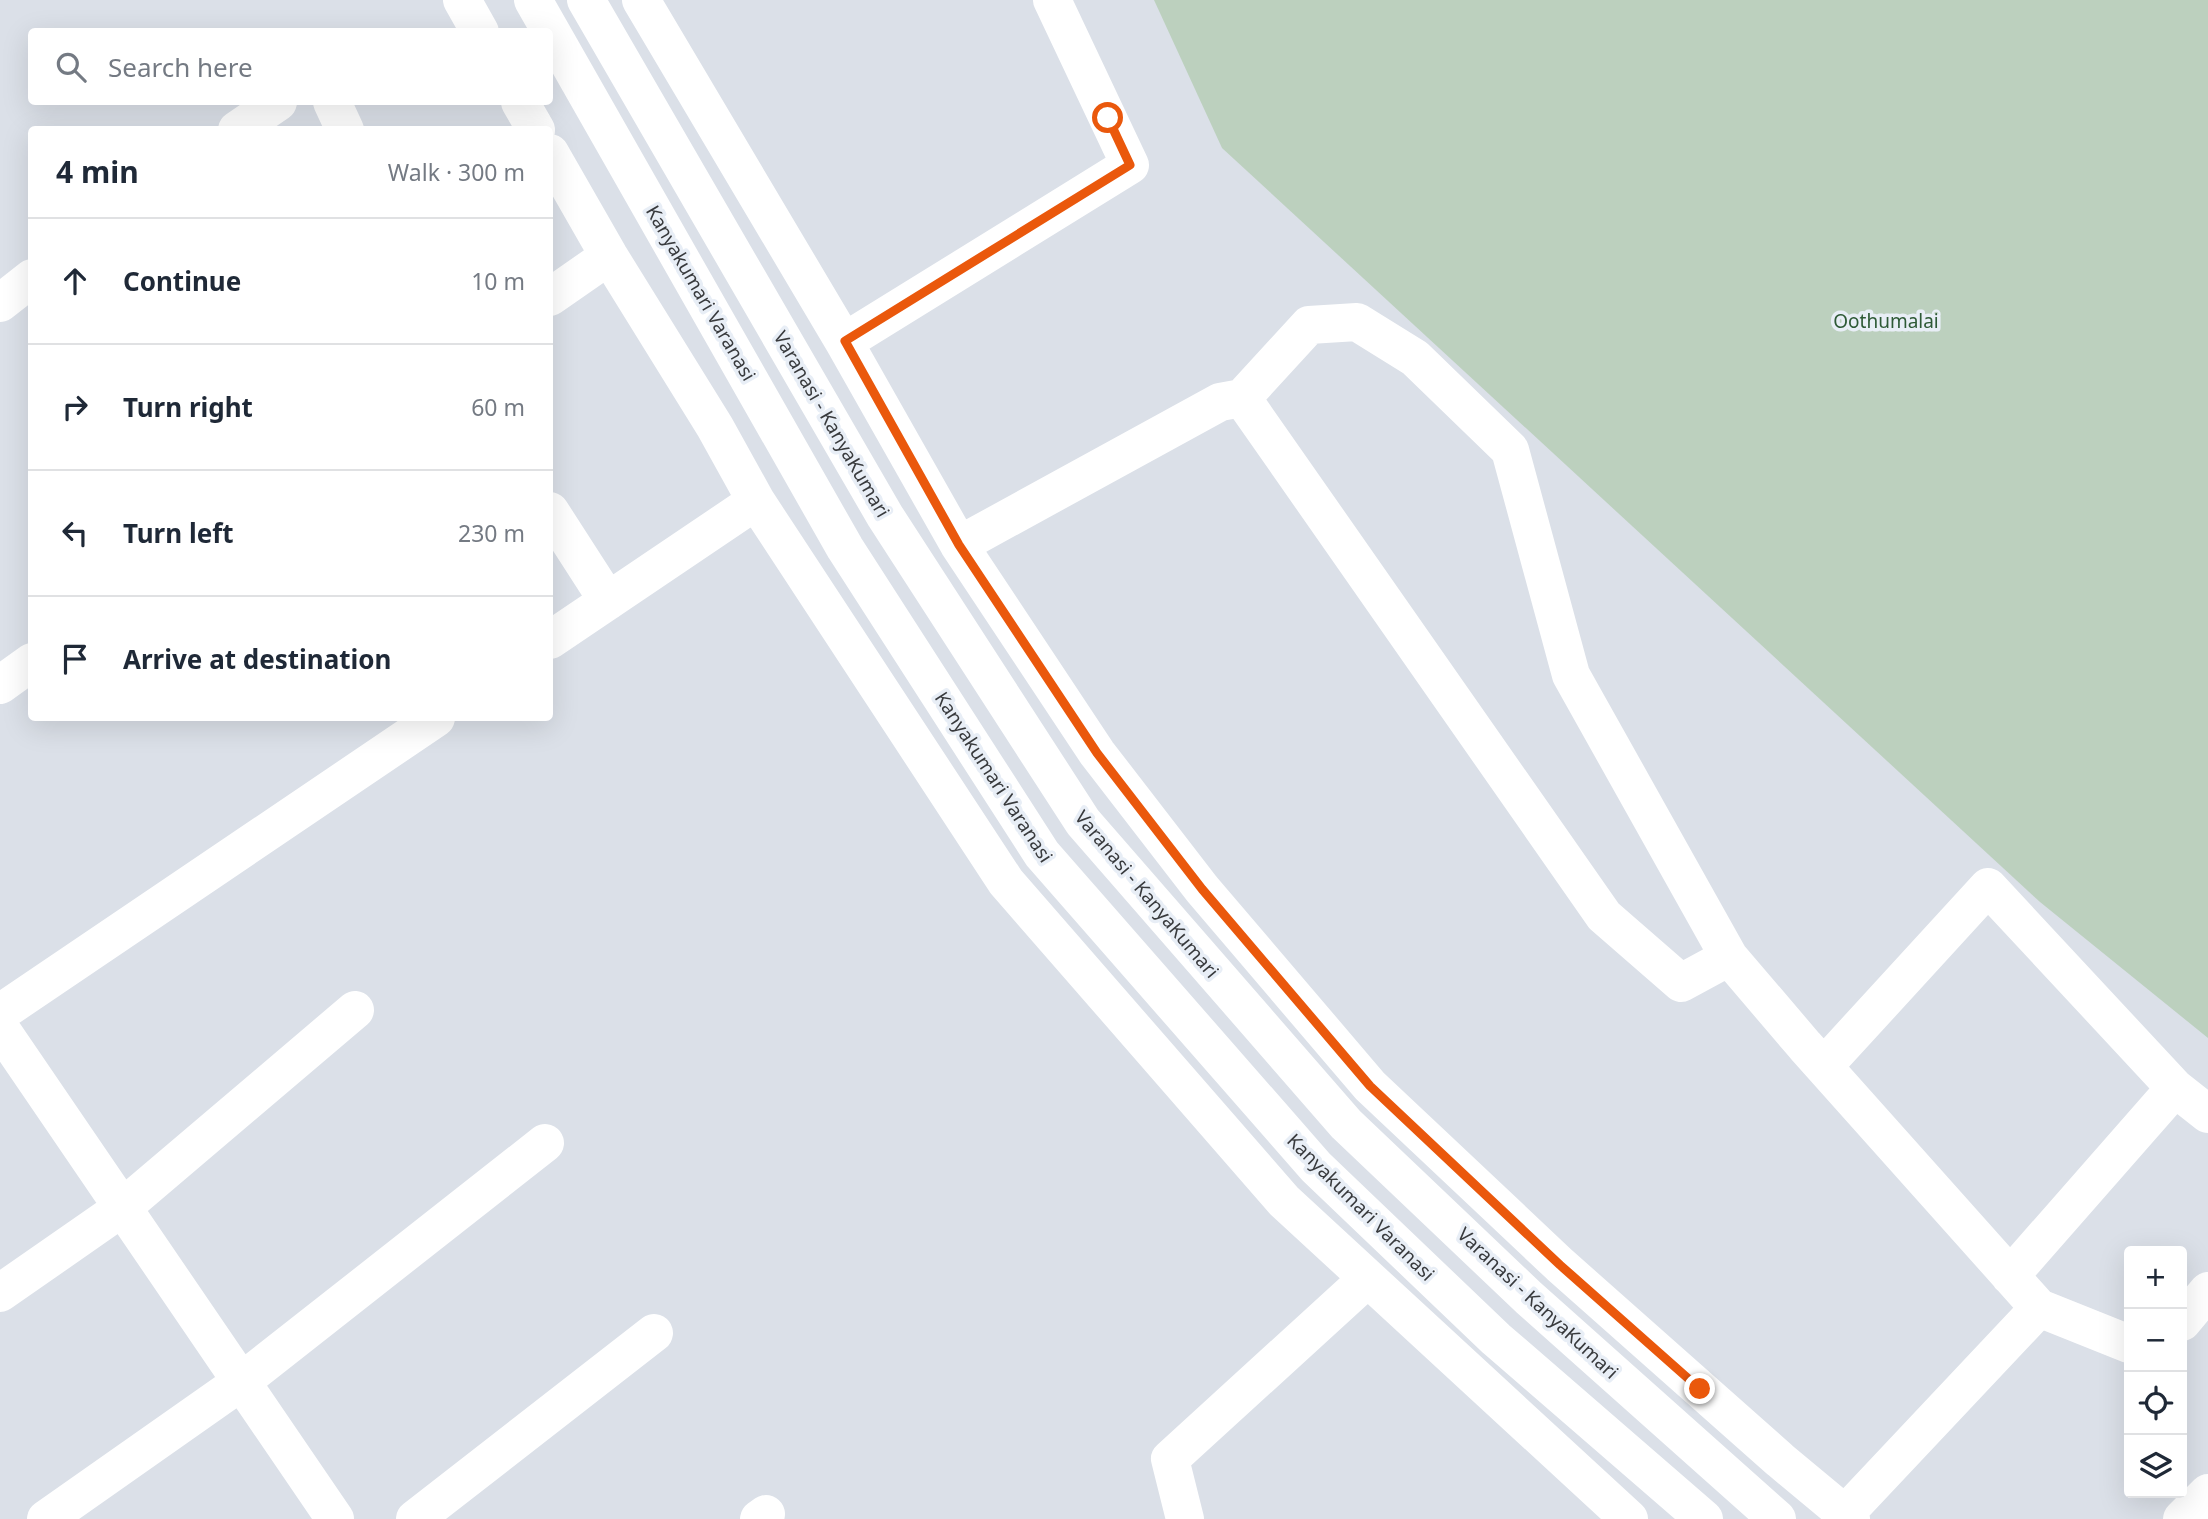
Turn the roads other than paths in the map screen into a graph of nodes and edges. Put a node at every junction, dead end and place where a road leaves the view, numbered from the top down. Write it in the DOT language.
graph roads {
  1 [pos="462,0"];
  2 [pos="533,0"];
  3 [pos="586,0"];
  4 [pos="641,0"];
  5 [pos="1052,0"];
  6 [pos="478,28"];
  7 [pos="549,28"];
  8 [pos="553,35"];
  9 [pos="274,105"];
  10 [pos="333,105"];
  11 [pos="522,105"];
  12 [pos="243,126"];
  13 [pos="343,126"];
  14 [pos="534,126"];
  15 [pos="553,158"];
  16 [pos="609,256"];
  17 [pos="28,281"];
  18 [pos="553,295"];
  19 [pos="0,303"];
  20 [pos="845,341"];
  21 [pos="1242,398"];
  22 [pos="755,501"];
  23 [pos="553,516"];
  24 [pos="959,545"];
  25 [pos="608,601"];
  26 [pos="553,638"];
  27 [pos="432,721"];
  28 [pos="1729,957"];
  29 [pos="355,1010"];
  30 [pos="0,1013"];
  31 [pos="0,1028"];
  32 [pos="1824,1066"];
  33 [pos="2175,1088"];
  34 [pos="2208,1114"];
  35 [pos="545,1143"];
  36 [pos="122,1208"];
  37 [pos="2010,1276"];
  38 [pos="1366,1280"];
  39 [pos="2208,1291"];
  40 [pos="0,1293"];
  41 [pos="2039,1308"];
  42 [pos="2187,1316"];
  43 [pos="654,1333"];
  44 [pos="2124,1342"];
  45 [pos="241,1382"];
  46 [pos="2208,1493"];
  47 [pos="1848,1516"];
  48 [pos="46,1519"];
  49 [pos="335,1519"];
  50 [pos="415,1519"];
  51 [pos="1185,1519"];
  52 [pos="1629,1519"];
  53 [pos="1704,1519"];
  54 [pos="1777,1519"];
  55 [pos="2182,1519"];
  1 -- 6 [label="main road"];
  2 -- 7 [label="main road, Kanyakumari Varanasi"];
  3 -- 54 [label="main road, Varanasi - KanyaKumari"];
  4 -- 20 [label="main road"];
  5 -- 20 [label="main road"];
  8 -- 53 [label="main road, Kanyakumari Varanasi"];
  9 -- 12 [label="main road"];
  10 -- 13 [label="main road"];
  11 -- 14 [label="main road"];
  15 -- 16 [label="main road"];
  16 -- 18 [label="main road"];
  16 -- 22 [label="main road"];
  17 -- 19 [label="main road"];
  20 -- 24 [label="main road"];
  21 -- 24 [label="main road"];
  21 -- 28 [label="main road"];
  21 -- 28 [label="main road"];
  22 -- 25 [label="main road"];
  22 -- 38 [label="main road"];
  23 -- 25 [label="main road"];
  24 -- 47 [label="main road"];
  25 -- 26 [label="main road"];
  27 -- 30 [label="main road"];
  28 -- 32 [label="main road"];
  29 -- 36 [label="main road"];
  31 -- 36 [label="main road"];
  32 -- 33 [label="main road"];
  32 -- 37 [label="main road"];
  33 -- 34 [label="main road"];
  33 -- 37 [label="main road"];
  35 -- 45 [label="main road"];
  36 -- 40 [label="main road"];
  36 -- 45 [label="main road"];
  37 -- 41 [label="main road"];
  38 -- 51 [label="main road"];
  38 -- 52 [label="main road"];
  39 -- 42 [label="main road"];
  41 -- 44 [label="main road"];
  41 -- 47 [label="main road"];
  43 -- 50 [label="main road"];
  45 -- 48 [label="main road"];
  45 -- 49 [label="main road"];
  46 -- 55 [label="main road"];
}
